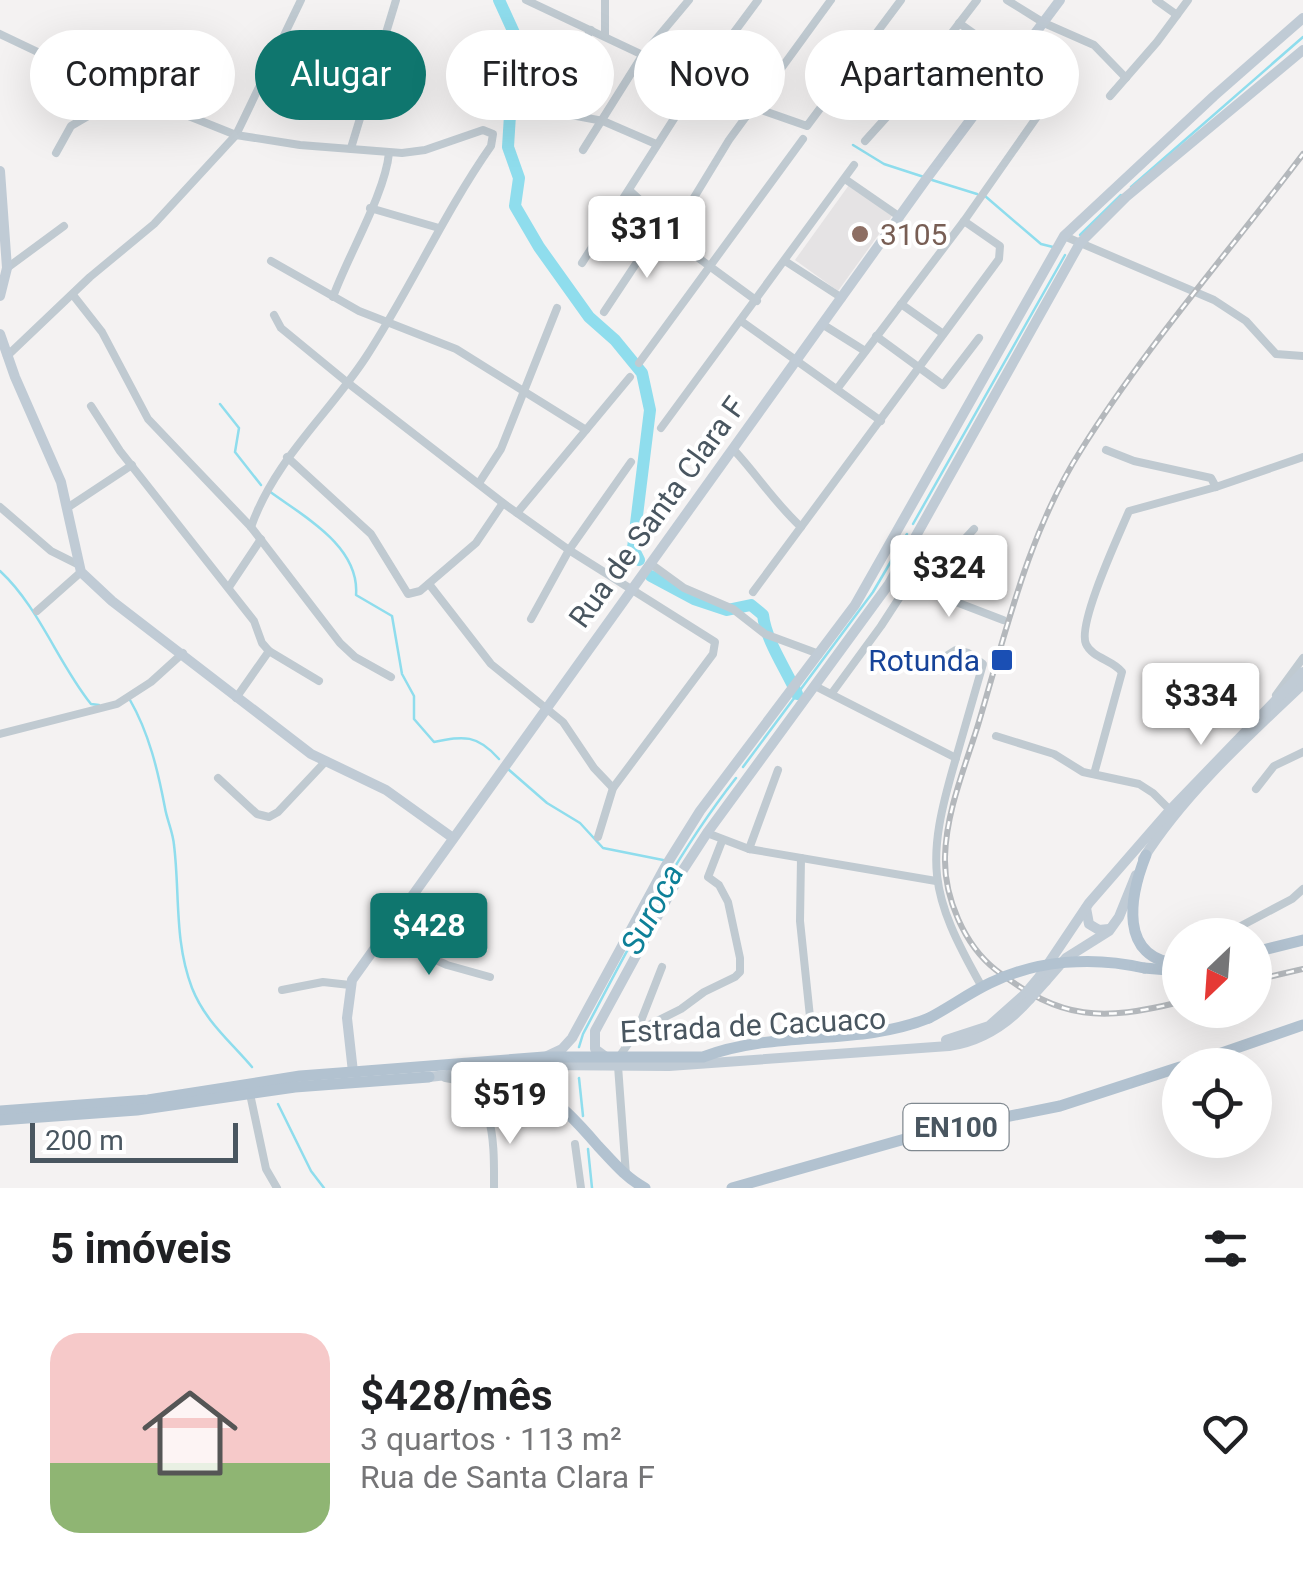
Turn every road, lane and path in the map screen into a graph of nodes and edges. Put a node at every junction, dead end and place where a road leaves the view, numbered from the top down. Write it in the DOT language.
graph roads {
  1 [pos="301,0"];
  2 [pos="396,0"];
  3 [pos="526,0"];
  4 [pos="605,0"];
  5 [pos="689,0"];
  6 [pos="758,0"];
  7 [pos="831,0"];
  8 [pos="901,0"];
  9 [pos="977,0"];
  10 [pos="1007,0"];
  11 [pos="1060,0"];
  12 [pos="1156,0"];
  13 [pos="1188,0"];
  14 [pos="1177,15"];
  15 [pos="1303,18"];
  16 [pos="959,23"];
  17 [pos="1044,23"];
  18 [pos="591,30"];
  19 [pos="604,30"];
  20 [pos="664,30"];
  21 [pos="736,30"];
  22 [pos="969,30"];
  23 [pos="1039,30"];
  24 [pos="0,34"];
  25 [pos="30,48"];
  26 [pos="1303,50"];
  27 [pos="785,64"];
  28 [pos="634,69"];
  29 [pos="1126,78"];
  30 [pos="1110,96"];
  31 [pos="785,118"];
  32 [pos="80,120"];
  33 [pos="198,120"];
  34 [pos="596,120"];
  35 [pos="672,120"];
  36 [pos="745,120"];
  37 [pos="971,120"];
  38 [pos="1035,120"];
  39 [pos="602,121"];
  40 [pos="236,135"];
  41 [pos="803,139"];
  42 [pos="864,140"];
  43 [pos="656,144"];
  44 [pos="351,148"];
  45 [pos="583,150"];
  46 [pos="56,153"];
  47 [pos="389,153"];
  48 [pos="854,165"];
  49 [pos="0,171"];
  50 [pos="844,180"];
  51 [pos="629,190"];
  52 [pos="1,200"];
  53 [pos="370,208"];
  54 [pos="900,217"];
  55 [pos="964,221"];
  56 [pos="64,226"];
  57 [pos="439,228"];
  58 [pos="659,229"];
  59 [pos="670,236"];
  60 [pos="1064,236"];
  61 [pos="1080,243"];
  62 [pos="271,261"];
  63 [pos="785,261"];
  64 [pos="582,263"];
  65 [pos="713,266"];
  66 [pos="7,268"];
  67 [pos="0,296"];
  68 [pos="72,296"];
  69 [pos="333,298"];
  70 [pos="842,298"];
  71 [pos="757,300"];
  72 [pos="902,304"];
  73 [pos="557,308"];
  74 [pos="604,312"];
  75 [pos="274,315"];
  76 [pos="741,321"];
  77 [pos="388,322"];
  78 [pos="822,324"];
  79 [pos="942,333"];
  80 [pos="0,334"];
  81 [pos="876,336"];
  82 [pos="980,338"];
  83 [pos="865,351"];
  84 [pos="7,356"];
  85 [pos="1303,356"];
  86 [pos="798,361"];
  87 [pos="639,363"];
  88 [pos="918,368"];
  89 [pos="630,378"];
  90 [pos="348,383"];
  91 [pos="837,389"];
  92 [pos="526,390"];
  93 [pos="91,406"];
  94 [pos="881,421"];
  95 [pos="662,428"];
  96 [pos="586,430"];
  97 [pos="734,450"];
  98 [pos="1106,450"];
  99 [pos="287,457"];
  100 [pos="1303,457"];
  101 [pos="632,462"];
  102 [pos="132,465"];
  103 [pos="479,484"];
  104 [pos="1216,488"];
  105 [pos="503,502"];
  106 [pos="0,506"];
  107 [pos="67,508"];
  108 [pos="518,512"];
  109 [pos="902,523"];
  110 [pos="801,527"];
  111 [pos="252,528"];
  112 [pos="974,530"];
  113 [pos="919,531"];
  114 [pos="260,539"];
  115 [pos="569,550"];
  116 [pos="651,564"];
  117 [pos="80,569"];
  118 [pos="429,584"];
  119 [pos="909,584"];
  120 [pos="229,587"];
  121 [pos="634,589"];
  122 [pos="752,592"];
  123 [pos="37,611"];
  124 [pos="531,619"];
  125 [pos="1003,620"];
  126 [pos="268,651"];
  127 [pos="183,654"];
  128 [pos="818,654"];
  129 [pos="1303,658"];
  130 [pos="936,662"];
  131 [pos="1303,672"];
  132 [pos="390,677"];
  133 [pos="319,681"];
  134 [pos="815,686"];
  135 [pos="1301,690"];
  136 [pos="832,693"];
  137 [pos="236,698"];
  138 [pos="546,708"];
  139 [pos="1262,715"];
  140 [pos="0,734"];
  141 [pos="996,736"];
  142 [pos="1303,752"];
  143 [pos="956,758"];
  144 [pos="325,762"];
  145 [pos="733,767"];
  146 [pos="778,770"];
  147 [pos="1094,774"];
  148 [pos="218,778"];
  149 [pos="748,778"];
  150 [pos="614,788"];
  151 [pos="1256,789"];
  152 [pos="1170,810"];
  153 [pos="707,834"];
  154 [pos="598,837"];
  155 [pos="453,838"];
  156 [pos="722,841"];
  157 [pos="749,849"];
  158 [pos="1146,855"];
  159 [pos="801,858"];
  160 [pos="936,881"];
  161 [pos="1303,890"];
  162 [pos="1089,903"];
  163 [pos="1256,918"];
  164 [pos="1114,925"];
  165 [pos="384,936"];
  166 [pos="1303,940"];
  167 [pos="1272,948"];
  168 [pos="1162,960"];
  169 [pos="662,966"];
  170 [pos="1162,968"];
  171 [pos="490,977"];
  172 [pos="1043,978"];
  173 [pos="350,984"];
  174 [pos="982,987"];
  175 [pos="282,990"];
  176 [pos="1028,996"];
  177 [pos="1303,1025"];
  178 [pos="637,1031"];
  179 [pos="812,1036"];
  180 [pos="1236,1048"];
  181 [pos="703,1057"];
  182 [pos="544,1058"];
  183 [pos="614,1060"];
  184 [pos="571,1062"];
  185 [pos="352,1072"];
  186 [pos="464,1073"];
  187 [pos="1162,1073"];
  188 [pos="430,1078"];
  189 [pos="506,1079"];
  190 [pos="250,1094"];
  191 [pos="486,1106"];
  192 [pos="0,1111"];
  193 [pos="0,1120"];
  194 [pos="576,1144"];
  195 [pos="626,1175"];
  196 [pos="277,1188"];
  197 [pos="494,1188"];
  198 [pos="581,1188"];
  199 [pos="645,1188"];
  200 [pos="732,1188"];
  1 -- 40 [label="street"];
  2 -- 44 [label="street"];
  3 -- 18 [label="street"];
  4 -- 19 [label="street"];
  5 -- 20 [label="street"];
  6 -- 21 [label="street"];
  7 -- 27 [label="street"];
  8 -- 31 [label="street"];
  9 -- 16 [label="street"];
  10 -- 17 [label="street"];
  11 -- 17 [label="main road, Rua de Santa Clara F"];
  12 -- 14 [label="street"];
  13 -- 14 [label="street"];
  14 -- 29 [label="street"];
  15 -- 60 [label="main road"];
  16 -- 22 [label="street"];
  16 -- 42 [label="street"];
  17 -- 23 [label="main road, Rua de Santa Clara F"];
  17 -- 29 [label="street"];
  24 -- 25 [label="street"];
  26 -- 61 [label="main road"];
  28 -- 39 [label="street"];
  29 -- 30 [label="street"];
  32 -- 46 [label="street"];
  33 -- 40 [label="street"];
  34 -- 39 [label="street"];
  35 -- 43 [label="street"];
  36 -- 59 [label="street"];
  37 -- 54 [label="main road, Rua de Santa Clara F"];
  38 -- 55 [label="street"];
  39 -- 43 [label="street"];
  39 -- 45 [label="street"];
  40 -- 44 [label="street"];
  40 -- 68 [label="street"];
  41 -- 65 [label="street"];
  43 -- 51 [label="street"];
  44 -- 47 [label="street"];
  47 -- 53 [label="street"];
  47 -- 57 [label="street"];
  48 -- 50 [label="street"];
  49 -- 52 [label="main road"];
  50 -- 54 [label="street"];
  50 -- 63 [label="street"];
  51 -- 58 [label="street"];
  51 -- 64 [label="street"];
  52 -- 66 [label="main road"];
  53 -- 57 [label="street"];
  53 -- 69 [label="street"];
  54 -- 70 [label="main road, Rua de Santa Clara F"];
  55 -- 72 [label="street"];
  55 -- 79 [label="street"];
  56 -- 66 [label="street"];
  57 -- 77 [label="street"];
  58 -- 59 [label="street"];
  58 -- 74 [label="street"];
  59 -- 65 [label="street"];
  60 -- 61 [label="street"];
  60 -- 109 [label="main road"];
  61 -- 85 [label="street"];
  61 -- 113 [label="main road"];
  62 -- 69 [label="street"];
  63 -- 70 [label="street"];
  63 -- 71 [label="street"];
  65 -- 71 [label="street"];
  65 -- 87 [label="street"];
  66 -- 67 [label="main road"];
  68 -- 84 [label="street"];
  68 -- 111 [label="street"];
  69 -- 77 [label="street"];
  70 -- 78 [label="main road, Rua de Santa Clara F"];
  71 -- 76 [label="street"];
  72 -- 79 [label="street"];
  72 -- 81 [label="street"];
  73 -- 92 [label="street"];
  75 -- 90 [label="street"];
  76 -- 86 [label="street"];
  76 -- 95 [label="street"];
  77 -- 90 [label="street"];
  77 -- 92 [label="street"];
  78 -- 83 [label="street"];
  78 -- 86 [label="main road, Rua de Santa Clara F"];
  79 -- 88 [label="street"];
  80 -- 84 [label="main road"];
  81 -- 83 [label="street"];
  81 -- 88 [label="street"];
  82 -- 88 [label="street"];
  83 -- 91 [label="street"];
  84 -- 107 [label="main road"];
  86 -- 91 [label="street"];
  86 -- 97 [label="main road, Rua de Santa Clara F"];
  88 -- 94 [label="street"];
  89 -- 96 [label="street"];
  90 -- 99 [label="street"];
  90 -- 103 [label="street"];
  91 -- 94 [label="street"];
  92 -- 96 [label="street"];
  92 -- 103 [label="street"];
  93 -- 102 [label="street"];
  94 -- 110 [label="street"];
  96 -- 108 [label="street"];
  97 -- 110 [label="street"];
  97 -- 116 [label="main road, Rua de Santa Clara F"];
  98 -- 104 [label="street"];
  99 -- 111 [label="street"];
  99 -- 118 [label="street"];
  100 -- 104 [label="street"];
  101 -- 115 [label="street"];
  102 -- 107 [label="street"];
  102 -- 120 [label="street"];
  103 -- 105 [label="street"];
  104 -- 147 [label="street"];
  105 -- 108 [label="street"];
  105 -- 118 [label="street"];
  106 -- 117 [label="street"];
  107 -- 117 [label="main road"];
  108 -- 115 [label="street"];
  109 -- 113 [label="main road"];
  109 -- 128 [label="main road"];
  110 -- 122 [label="street"];
  111 -- 114 [label="street"];
  112 -- 119 [label="street"];
  113 -- 134 [label="main road"];
  114 -- 120 [label="street"];
  114 -- 132 [label="street"];
  115 -- 121 [label="street"];
  115 -- 124 [label="street"];
  116 -- 121 [label="main road, Rua de Santa Clara F"];
  116 -- 128 [label="street"];
  117 -- 123 [label="street"];
  117 -- 127 [label="main road"];
  118 -- 138 [label="street"];
  119 -- 125 [label="street"];
  119 -- 136 [label="street"];
  120 -- 126 [label="street"];
  121 -- 138 [label="main road, Rua de Santa Clara F"];
  121 -- 150 [label="street"];
  126 -- 133 [label="street"];
  126 -- 137 [label="street"];
  127 -- 137 [label="main road"];
  127 -- 140 [label="street"];
  128 -- 145 [label="main road"];
  129 -- 139 [label="street"];
  130 -- 143 [label="street"];
  131 -- 139 [label="main road, Estrada de Cacuaco"];
  134 -- 136 [label="street"];
  134 -- 149 [label="main road"];
  135 -- 158 [label="main road"];
  136 -- 143 [label="street"];
  137 -- 144 [label="main road"];
  138 -- 150 [label="street"];
  138 -- 155 [label="main road, Rua de Santa Clara F"];
  139 -- 152 [label="main road, Estrada de Cacuaco"];
  141 -- 147 [label="street"];
  142 -- 151 [label="street"];
  143 -- 160 [label="street"];
  144 -- 148 [label="street"];
  144 -- 155 [label="main road"];
  145 -- 149 [label="main road"];
  145 -- 182 [label="main road"];
  146 -- 157 [label="street"];
  147 -- 152 [label="street"];
  149 -- 153 [label="main road"];
  150 -- 154 [label="street"];
  152 -- 162 [label="main road, Estrada de Cacuaco"];
  153 -- 156 [label="street"];
  153 -- 183 [label="main road"];
  155 -- 165 [label="main road, Rua de Santa Clara F"];
  156 -- 157 [label="street"];
  156 -- 178 [label="street"];
  157 -- 159 [label="street"];
  158 -- 164 [label="main road"];
  158 -- 168 [label="main road"];
  159 -- 160 [label="street"];
  159 -- 179 [label="street"];
  160 -- 174 [label="street"];
  161 -- 163 [label="street"];
  162 -- 164 [label="main road"];
  162 -- 172 [label="main road, Estrada de Cacuaco"];
  164 -- 172 [label="main road, Estrada de Cacuaco"];
  165 -- 171 [label="street"];
  165 -- 173 [label="main road, Rua de Santa Clara F"];
  166 -- 167 [label="main road"];
  169 -- 178 [label="street"];
  170 -- 174 [label="main road, bridge"];
  172 -- 176 [label="main road, Estrada de Cacuaco, bridge"];
  173 -- 175 [label="street"];
  173 -- 185 [label="main road"];
  174 -- 179 [label="main road, bridge"];
  176 -- 181 [label="main road, Estrada de Cacuaco"];
  176 -- 183 [label="main road, Estrada de Cacuaco"];
  177 -- 180 [label="main road"];
  178 -- 183 [label="street"];
  179 -- 181 [label="main road"];
  181 -- 183 [label="main road, Estrada de Cacuaco"];
  182 -- 184 [label="main road, Estrada de Cacuaco"];
  182 -- 185 [label="main road, Estrada de Cacuaco"];
  183 -- 184 [label="main road, Estrada de Cacuaco"];
  183 -- 195 [label="street"];
  184 -- 186 [label="main road, Estrada de Cacuaco"];
  185 -- 192 [label="main road, Estrada de Cacuaco"];
  186 -- 188 [label="main road, Estrada de Cacuaco"];
  186 -- 189 [label="main road, Estrada de Cacuaco"];
  187 -- 200 [label="main road, EN100"];
  188 -- 190 [label="main road, Estrada de Cacuaco"];
  188 -- 191 [label="street"];
  189 -- 191 [label="street"];
  189 -- 195 [label="main road, Estrada de Cacuaco"];
  190 -- 193 [label="main road, Estrada de Cacuaco"];
  190 -- 196 [label="street"];
  191 -- 197 [label="street"];
  194 -- 198 [label="street"];
  195 -- 199 [label="main road, Estrada de Cacuaco"];
}
